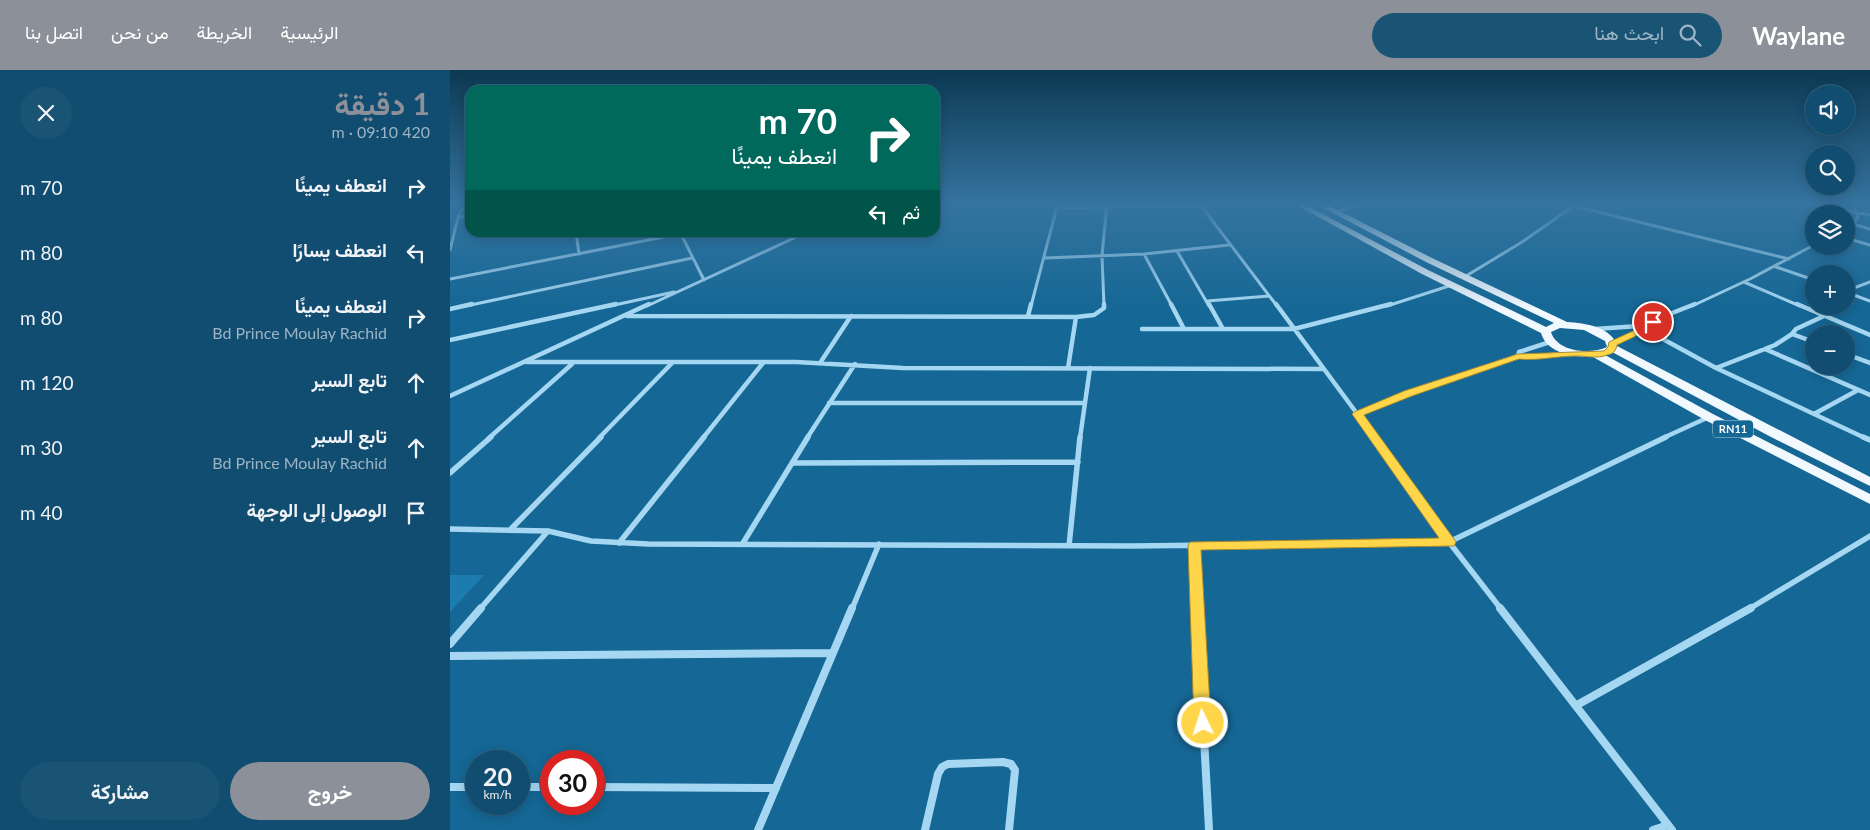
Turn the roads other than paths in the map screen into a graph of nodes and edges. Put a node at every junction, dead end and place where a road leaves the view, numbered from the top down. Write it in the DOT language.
graph roads {
  1 [pos="577,238"];
  2 [pos="654,238"];
  3 [pos="683,238"];
  4 [pos="793,238"];
  5 [pos="1049,238"];
  6 [pos="1103,238"];
  7 [pos="1224,238"];
  8 [pos="1364,238"];
  9 [pos="1387,238"];
  10 [pos="1527,238"];
  11 [pos="1703,238"];
  12 [pos="1855,241"];
  13 [pos="1870,245"];
  14 [pos="1229,246"];
  15 [pos="1805,250"];
  16 [pos="1177,251"];
  17 [pos="579,254"];
  18 [pos="1144,254"];
  19 [pos="1102,256"];
  20 [pos="692,258"];
  21 [pos="1045,258"];
  22 [pos="1789,260"];
  23 [pos="1776,267"];
  24 [pos="1466,276"];
  25 [pos="1805,277"];
  26 [pos="450,279"];
  27 [pos="704,280"];
  28 [pos="1744,282"];
  29 [pos="1870,282"];
  30 [pos="1452,285"];
  31 [pos="1855,288"];
  32 [pos="684,290"];
  33 [pos="1855,295"];
  34 [pos="1269,296"];
  35 [pos="1206,301"];
  36 [pos="1870,301"];
  37 [pos="450,309"];
  38 [pos="627,316"];
  39 [pos="851,316"];
  40 [pos="1028,316"];
  41 [pos="1824,316"];
  42 [pos="1076,317"];
  43 [pos="1566,325"];
  44 [pos="1639,326"];
  45 [pos="1184,328"];
  46 [pos="1142,329"];
  47 [pos="1223,329"];
  48 [pos="1294,329"];
  49 [pos="1593,330"];
  50 [pos="1546,331"];
  51 [pos="1792,334"];
  52 [pos="1870,335"];
  53 [pos="1805,339"];
  54 [pos="450,340"];
  55 [pos="1550,342"];
  56 [pos="1613,346"];
  57 [pos="1765,349"];
  58 [pos="1576,353"];
  59 [pos="1597,355"];
  60 [pos="1518,356"];
  61 [pos="1855,357"];
  62 [pos="526,362"];
  63 [pos="1870,362"];
  64 [pos="672,363"];
  65 [pos="763,363"];
  66 [pos="820,363"];
  67 [pos="572,364"];
  68 [pos="855,364"];
  69 [pos="1068,368"];
  70 [pos="1090,368"];
  71 [pos="1716,368"];
  72 [pos="1324,369"];
  73 [pos="1858,390"];
  74 [pos="1870,395"];
  75 [pos="450,396"];
  76 [pos="829,403"];
  77 [pos="1084,403"];
  78 [pos="1358,414"];
  79 [pos="1814,414"];
  80 [pos="1709,417"];
  81 [pos="1870,440"];
  82 [pos="1078,462"];
  83 [pos="792,464"];
  84 [pos="450,473"];
  85 [pos="1870,482"];
  86 [pos="1870,500"];
  87 [pos="450,529"];
  88 [pos="511,529"];
  89 [pos="548,532"];
  90 [pos="1870,536"];
  91 [pos="1449,542"];
  92 [pos="619,543"];
  93 [pos="743,543"];
  94 [pos="879,544"];
  95 [pos="1068,546"];
  96 [pos="1194,546"];
  97 [pos="450,644"];
  98 [pos="832,653"];
  99 [pos="450,656"];
  100 [pos="1576,705"];
  101 [pos="465,787"];
  102 [pos="605,787"];
  103 [pos="450,788"];
  104 [pos="776,788"];
  105 [pos="1670,828"];
  106 [pos="758,830"];
  107 [pos="925,830"];
  108 [pos="1009,830"];
  109 [pos="1209,830"];
  110 [pos="1653,830"];
  1 -- 17 [label="street"];
  2 -- 17 [label="street"];
  3 -- 20 [label="street"];
  4 -- 27 [label="street"];
  5 -- 21 [label="street"];
  6 -- 19 [label="street"];
  7 -- 14 [label="street"];
  8 -- 30 [label="main road"];
  9 -- 24 [label="main road, RN11"];
  10 -- 24 [label="street"];
  11 -- 22 [label="street"];
  12 -- 13 [label="street"];
  14 -- 16 [label="street"];
  14 -- 34 [label="street"];
  15 -- 22 [label="street"];
  16 -- 18 [label="street"];
  16 -- 35 [label="street"];
  17 -- 26 [label="street"];
  18 -- 19 [label="street"];
  18 -- 45 [label="street"];
  19 -- 21 [label="street"];
  19 -- 42 [label="street"];
  20 -- 27 [label="street"];
  20 -- 37 [label="street"];
  21 -- 40 [label="street"];
  22 -- 23 [label="street"];
  23 -- 25 [label="street"];
  23 -- 28 [label="street"];
  24 -- 43 [label="main road, RN11"];
  27 -- 32 [label="street"];
  28 -- 41 [label="street"];
  28 -- 44 [label="street"];
  29 -- 31 [label="street"];
  30 -- 48 [label="street"];
  30 -- 50 [label="main road"];
  32 -- 38 [label="street"];
  32 -- 54 [label="street"];
  33 -- 36 [label="street"];
  34 -- 35 [label="street"];
  34 -- 48 [label="street"];
  35 -- 47 [label="street"];
  38 -- 39 [label="street"];
  38 -- 62 [label="street"];
  39 -- 40 [label="street"];
  39 -- 66 [label="street"];
  40 -- 42 [label="street"];
  41 -- 51 [label="street"];
  41 -- 52 [label="street"];
  42 -- 69 [label="street"];
  43 -- 49 [label="main road, RN11"];
  43 -- 50 [label="main road, RN11"];
  44 -- 49 [label="street"];
  44 -- 56 [label="street"];
  44 -- 71 [label="street"];
  45 -- 46 [label="street"];
  45 -- 47 [label="street"];
  47 -- 48 [label="street"];
  48 -- 72 [label="street"];
  49 -- 56 [label="main road, RN11"];
  50 -- 55 [label="main road"];
  51 -- 53 [label="street"];
  51 -- 57 [label="street"];
  55 -- 58 [label="main road, RN11"];
  55 -- 60 [label="street"];
  56 -- 59 [label="main road"];
  56 -- 85 [label="main road, RN11"];
  57 -- 71 [label="street"];
  57 -- 73 [label="street"];
  58 -- 59 [label="main road, RN11"];
  58 -- 60 [label="street"];
  59 -- 80 [label="main road, RN11"];
  60 -- 78 [label="street"];
  61 -- 63 [label="street"];
  62 -- 67 [label="street"];
  62 -- 75 [label="street"];
  64 -- 65 [label="street"];
  64 -- 67 [label="street"];
  64 -- 88 [label="street"];
  65 -- 66 [label="street"];
  65 -- 92 [label="street"];
  66 -- 68 [label="street"];
  67 -- 84 [label="street"];
  68 -- 69 [label="street"];
  68 -- 76 [label="street"];
  69 -- 70 [label="street"];
  70 -- 72 [label="street"];
  70 -- 77 [label="street"];
  71 -- 79 [label="street"];
  72 -- 78 [label="street"];
  73 -- 74 [label="street"];
  73 -- 79 [label="street"];
  76 -- 77 [label="street"];
  76 -- 83 [label="street"];
  77 -- 82 [label="street"];
  78 -- 91 [label="street"];
  79 -- 81 [label="street"];
  80 -- 86 [label="main road, RN11"];
  80 -- 91 [label="street"];
  82 -- 83 [label="street"];
  82 -- 95 [label="street"];
  83 -- 93 [label="street"];
  87 -- 88 [label="street"];
  88 -- 89 [label="street"];
  89 -- 92 [label="street"];
  89 -- 97 [label="street"];
  90 -- 100 [label="street"];
  91 -- 96 [label="street"];
  91 -- 100 [label="street"];
  92 -- 93 [label="street"];
  93 -- 94 [label="street"];
  94 -- 95 [label="street"];
  94 -- 98 [label="street"];
  95 -- 96 [label="street"];
  96 -- 109 [label="street"];
  98 -- 99 [label="street"];
  98 -- 104 [label="street"];
  100 -- 105 [label="street"];
  101 -- 103 [label="street"];
  102 -- 104 [label="street"];
  104 -- 106 [label="street"];
  105 -- 110 [label="street"];
  107 -- 108 [label="street"];
}
